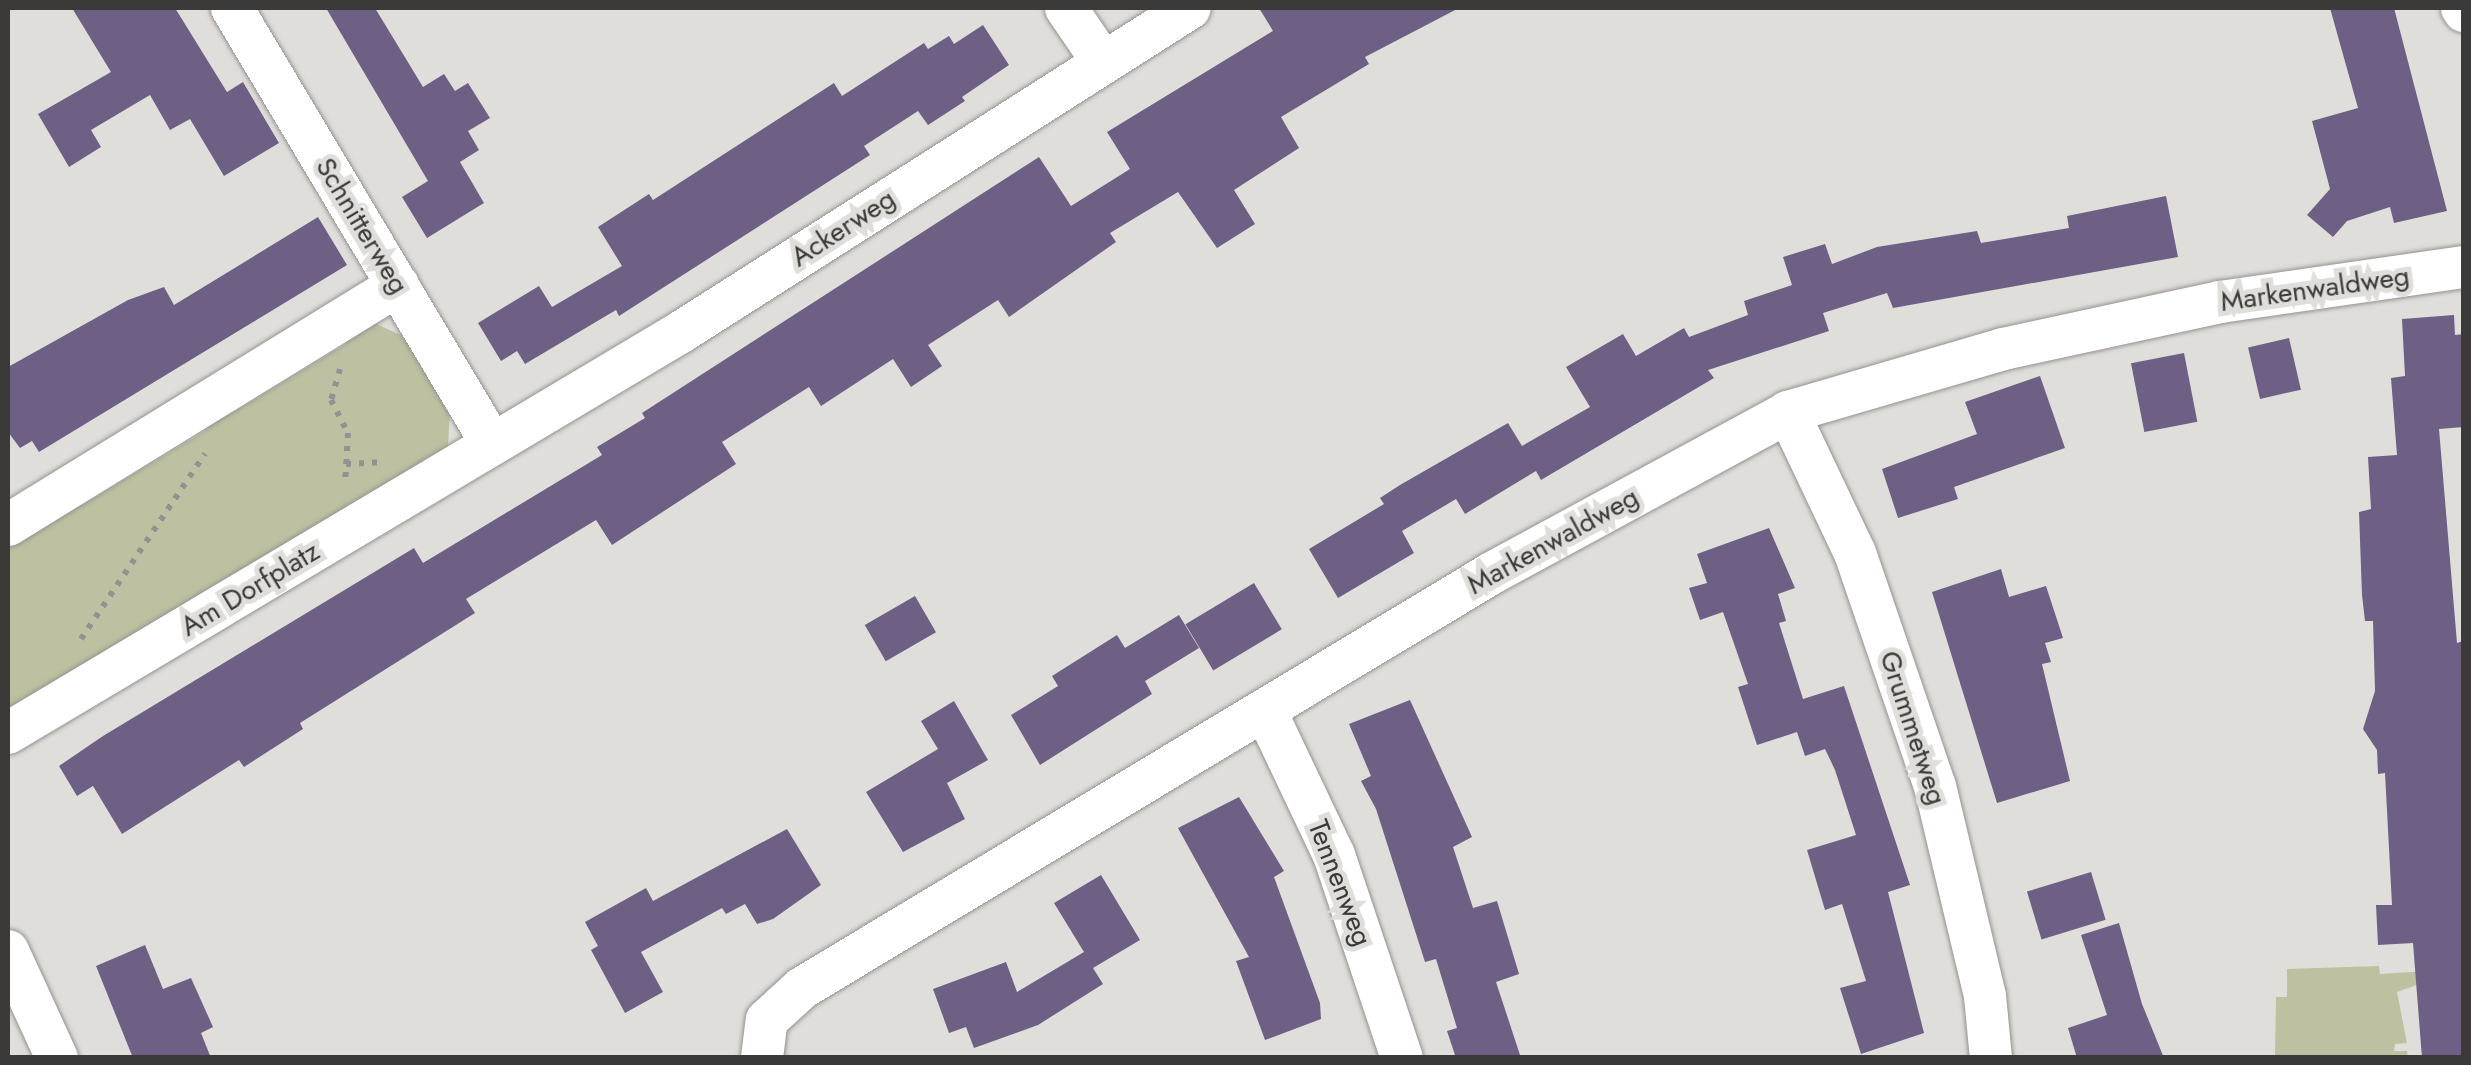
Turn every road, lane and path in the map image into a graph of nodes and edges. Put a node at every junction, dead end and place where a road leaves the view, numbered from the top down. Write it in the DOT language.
graph roads {
  1 [pos="232,8"];
  2 [pos="1066,8"];
  3 [pos="1190,8"];
  4 [pos="1102,61"];
  5 [pos="2464,267"];
  6 [pos="398,285"];
  7 [pos="337,323"];
  8 [pos="230,388"];
  9 [pos="1788,412"];
  10 [pos="492,444"];
  11 [pos="383,462"];
  12 [pos="346,464"];
  13 [pos="8,525"];
  14 [pos="346,532"];
  15 [pos="73,651"];
  16 [pos="1266,712"];
  17 [pos="8,733"];
  18 [pos="8,951"];
  19 [pos="57,1058"];
  20 [pos="762,1058"];
  21 [pos="1402,1058"];
  22 [pos="1991,1058"];
  1 -- 6 [label="street, Schnitterweg"];
  2 -- 4 [label="street"];
  3 -- 4 [label="street, Ackerweg"];
  4 -- 10 [label="street, Ackerweg"];
  5 -- 9 [label="street, Markenwaldweg"];
  6 -- 7 [label="street"];
  6 -- 10 [label="street, Schnitterweg"];
  7 -- 8 [label="street"];
  7 -- 12 [label="path"];
  8 -- 13 [label="street"];
  8 -- 15 [label="path"];
  9 -- 16 [label="street, Markenwaldweg"];
  9 -- 22 [label="street, Grummetweg"];
  10 -- 14 [label="street, Am Dorfplatz"];
  11 -- 12 [label="path"];
  12 -- 14 [label="path"];
  14 -- 17 [label="street, Am Dorfplatz"];
  16 -- 20 [label="street, Markenwaldweg"];
  16 -- 21 [label="street, Tennenweg"];
  18 -- 19 [label="street"];
}
